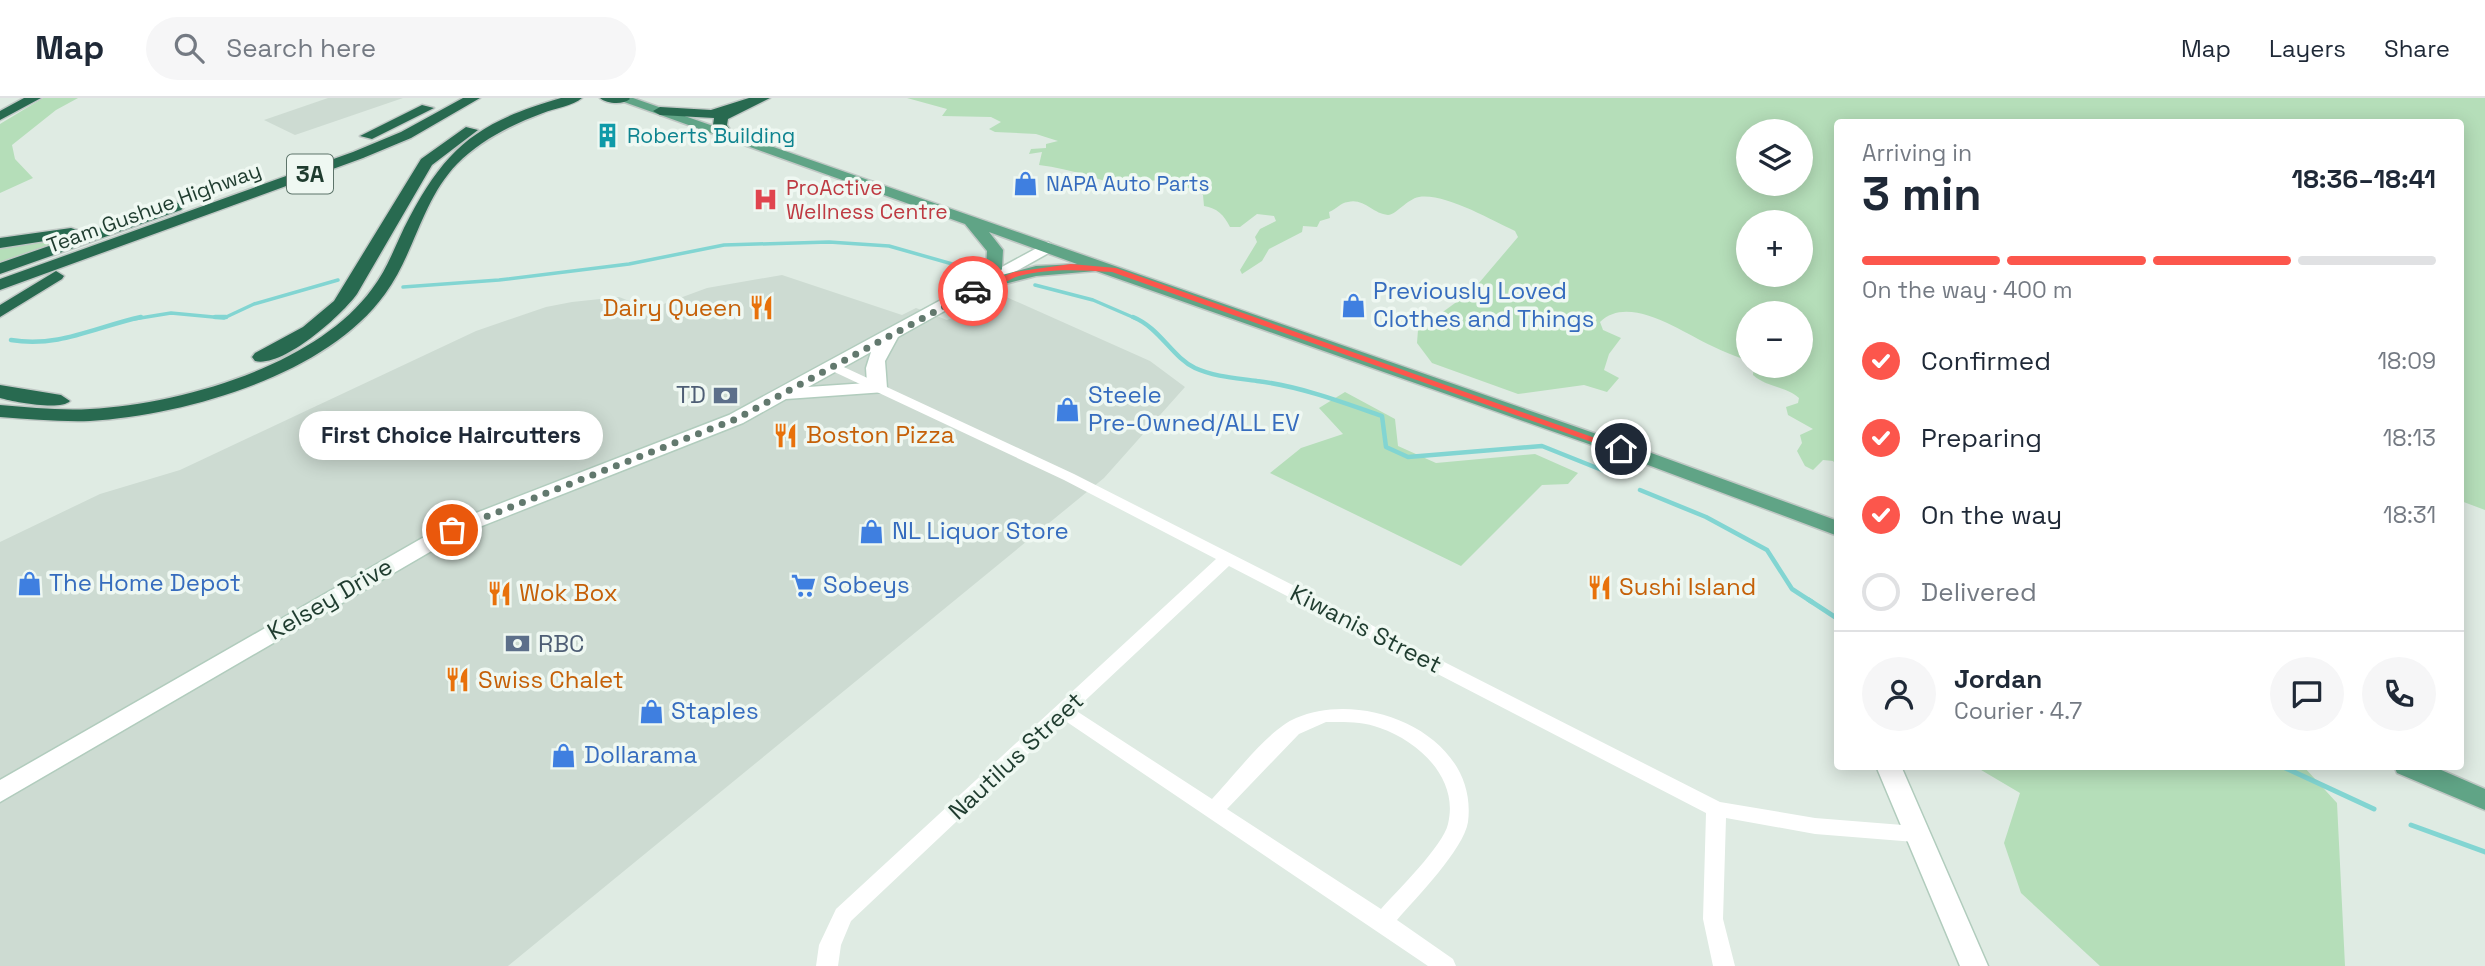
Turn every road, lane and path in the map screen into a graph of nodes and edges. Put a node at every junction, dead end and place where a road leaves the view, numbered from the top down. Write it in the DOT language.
graph roads {
  1 [pos="19,98"];
  2 [pos="34,98"];
  3 [pos="445,98"];
  4 [pos="473,98"];
  5 [pos="543,98"];
  6 [pos="575,98"];
  7 [pos="607,98"];
  8 [pos="622,99"];
  9 [pos="758,100"];
  10 [pos="0,108"];
  11 [pos="660,111"];
  12 [pos="0,116"];
  13 [pos="726,134"];
  14 [pos="194,201"];
  15 [pos="968,219"];
  16 [pos="141,236"];
  17 [pos="0,243"];
  18 [pos="1048,247"];
  19 [pos="0,269"];
  20 [pos="1113,270"];
  21 [pos="985,284"];
  22 [pos="0,285"];
  23 [pos="0,312"];
  24 [pos="890,335"];
  25 [pos="833,366"];
  26 [pos="878,388"];
  27 [pos="0,391"];
  28 [pos="767,403"];
  29 [pos="0,411"];
  30 [pos="1834,530"];
  31 [pos="1227,558"];
  32 [pos="1065,712"];
  33 [pos="1890,770"];
  34 [pos="2415,770"];
  35 [pos="0,792"];
  36 [pos="2485,800"];
  37 [pos="1716,809"];
  38 [pos="1214,810"];
  39 [pos="1915,834"];
  40 [pos="1383,922"];
  41 [pos="827,966"];
  42 [pos="1445,966"];
  43 [pos="1724,966"];
  44 [pos="1974,966"];
  1 -- 10 [label="highway"];
  2 -- 12 [label="highway"];
  3 -- 14 [label="highway, Team Gushue Highway / 3A"];
  4 -- 16 [label="highway, Team Gushue Highway / 3A"];
  5 -- 27 [label="highway"];
  6 -- 29 [label="highway"];
  7 -- 8 [label="highway"];
  8 -- 11 [label="main road"];
  9 -- 11 [label="highway"];
  9 -- 13 [label="highway"];
  11 -- 13 [label="main road"];
  13 -- 15 [label="main road"];
  14 -- 17 [label="highway"];
  14 -- 19 [label="highway, Team Gushue Highway / 3A"];
  15 -- 18 [label="main road"];
  15 -- 21 [label="main road"];
  16 -- 22 [label="highway, Team Gushue Highway / 3A"];
  16 -- 23 [label="highway"];
  18 -- 20 [label="main road"];
  18 -- 21 [label="main road, Kelsey Drive"];
  20 -- 21 [label="main road"];
  20 -- 30 [label="main road"];
  21 -- 24 [label="main road, Kelsey Drive"];
  24 -- 25 [label="main road, Kelsey Drive"];
  24 -- 26 [label="main road"];
  25 -- 26 [label="street, Kiwanis Street"];
  25 -- 28 [label="main road, Kelsey Drive"];
  26 -- 28 [label="main road"];
  26 -- 31 [label="street, Kiwanis Street"];
  28 -- 35 [label="main road, Kelsey Drive"];
  31 -- 32 [label="street, Nautilus Street"];
  31 -- 37 [label="street, Kiwanis Street"];
  32 -- 38 [label="street"];
  32 -- 41 [label="street, Nautilus Street"];
  33 -- 39 [label="main road"];
  34 -- 36 [label="main road"];
  37 -- 39 [label="street, Kiwanis Street"];
  37 -- 43 [label="street"];
  38 -- 40 [label="street"];
  38 -- 40 [label="street"];
  39 -- 44 [label="main road"];
  40 -- 42 [label="street"];
}
